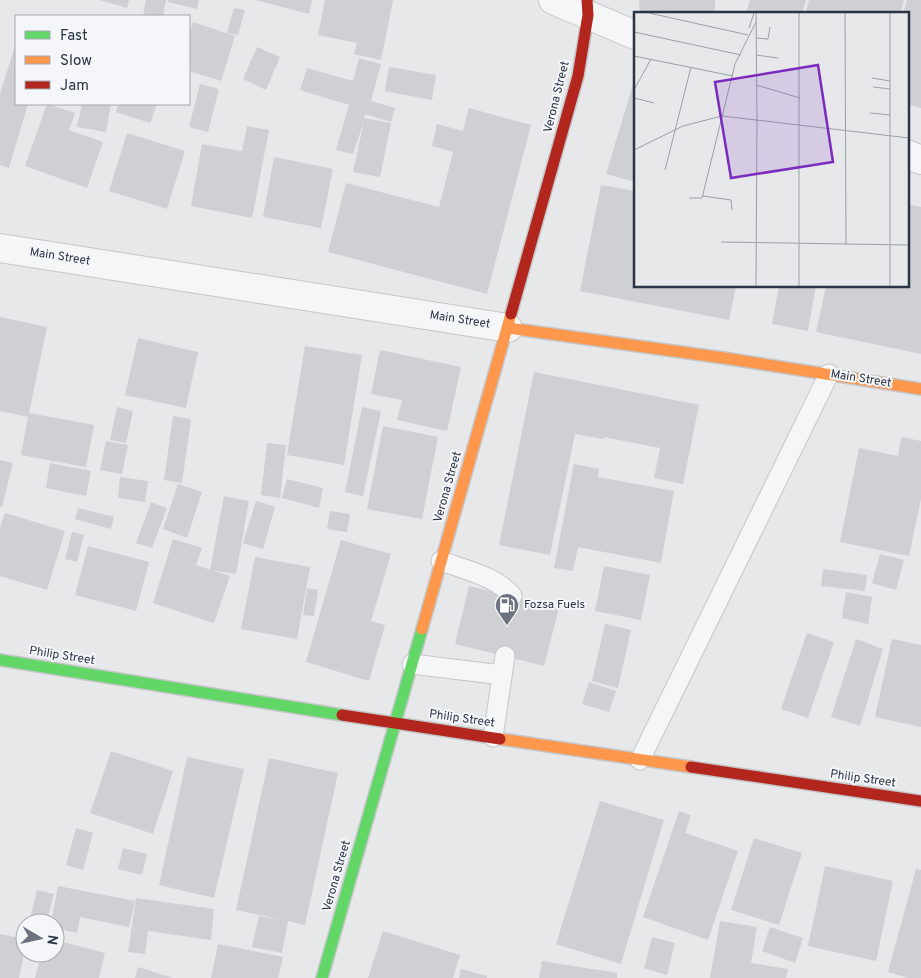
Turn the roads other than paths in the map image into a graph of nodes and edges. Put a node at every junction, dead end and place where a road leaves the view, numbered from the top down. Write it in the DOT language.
graph roads {
  1 [pos="552,0"];
  2 [pos="587,7"];
  3 [pos="634,34"];
  4 [pos="908,154"];
  5 [pos="921,160"];
  6 [pos="0,248"];
  7 [pos="508,328"];
  8 [pos="829,374"];
  9 [pos="921,389"];
  10 [pos="441,561"];
  11 [pos="512,596"];
  12 [pos="505,656"];
  13 [pos="0,660"];
  14 [pos="412,664"];
  15 [pos="502,676"];
  16 [pos="395,723"];
  17 [pos="493,737"];
  18 [pos="640,760"];
  19 [pos="921,801"];
  20 [pos="322,978"];
  1 -- 2 [label="street"];
  2 -- 3 [label="street"];
  2 -- 7 [label="main road, Verona Street"];
  4 -- 5 [label="street"];
  6 -- 7 [label="street, Main Street"];
  7 -- 8 [label="main road, Main Street"];
  7 -- 10 [label="main road, Verona Street"];
  8 -- 9 [label="main road, Main Street"];
  8 -- 18 [label="lane"];
  10 -- 11 [label="lane"];
  10 -- 14 [label="main road, Verona Street"];
  12 -- 15 [label="lane"];
  13 -- 16 [label="main road, Philip Street"];
  14 -- 15 [label="lane"];
  14 -- 16 [label="main road, Verona Street"];
  15 -- 17 [label="lane"];
  16 -- 17 [label="main road, Philip Street"];
  16 -- 20 [label="main road, Verona Street"];
  17 -- 18 [label="main road, Philip Street"];
  18 -- 19 [label="main road, Philip Street"];
}
